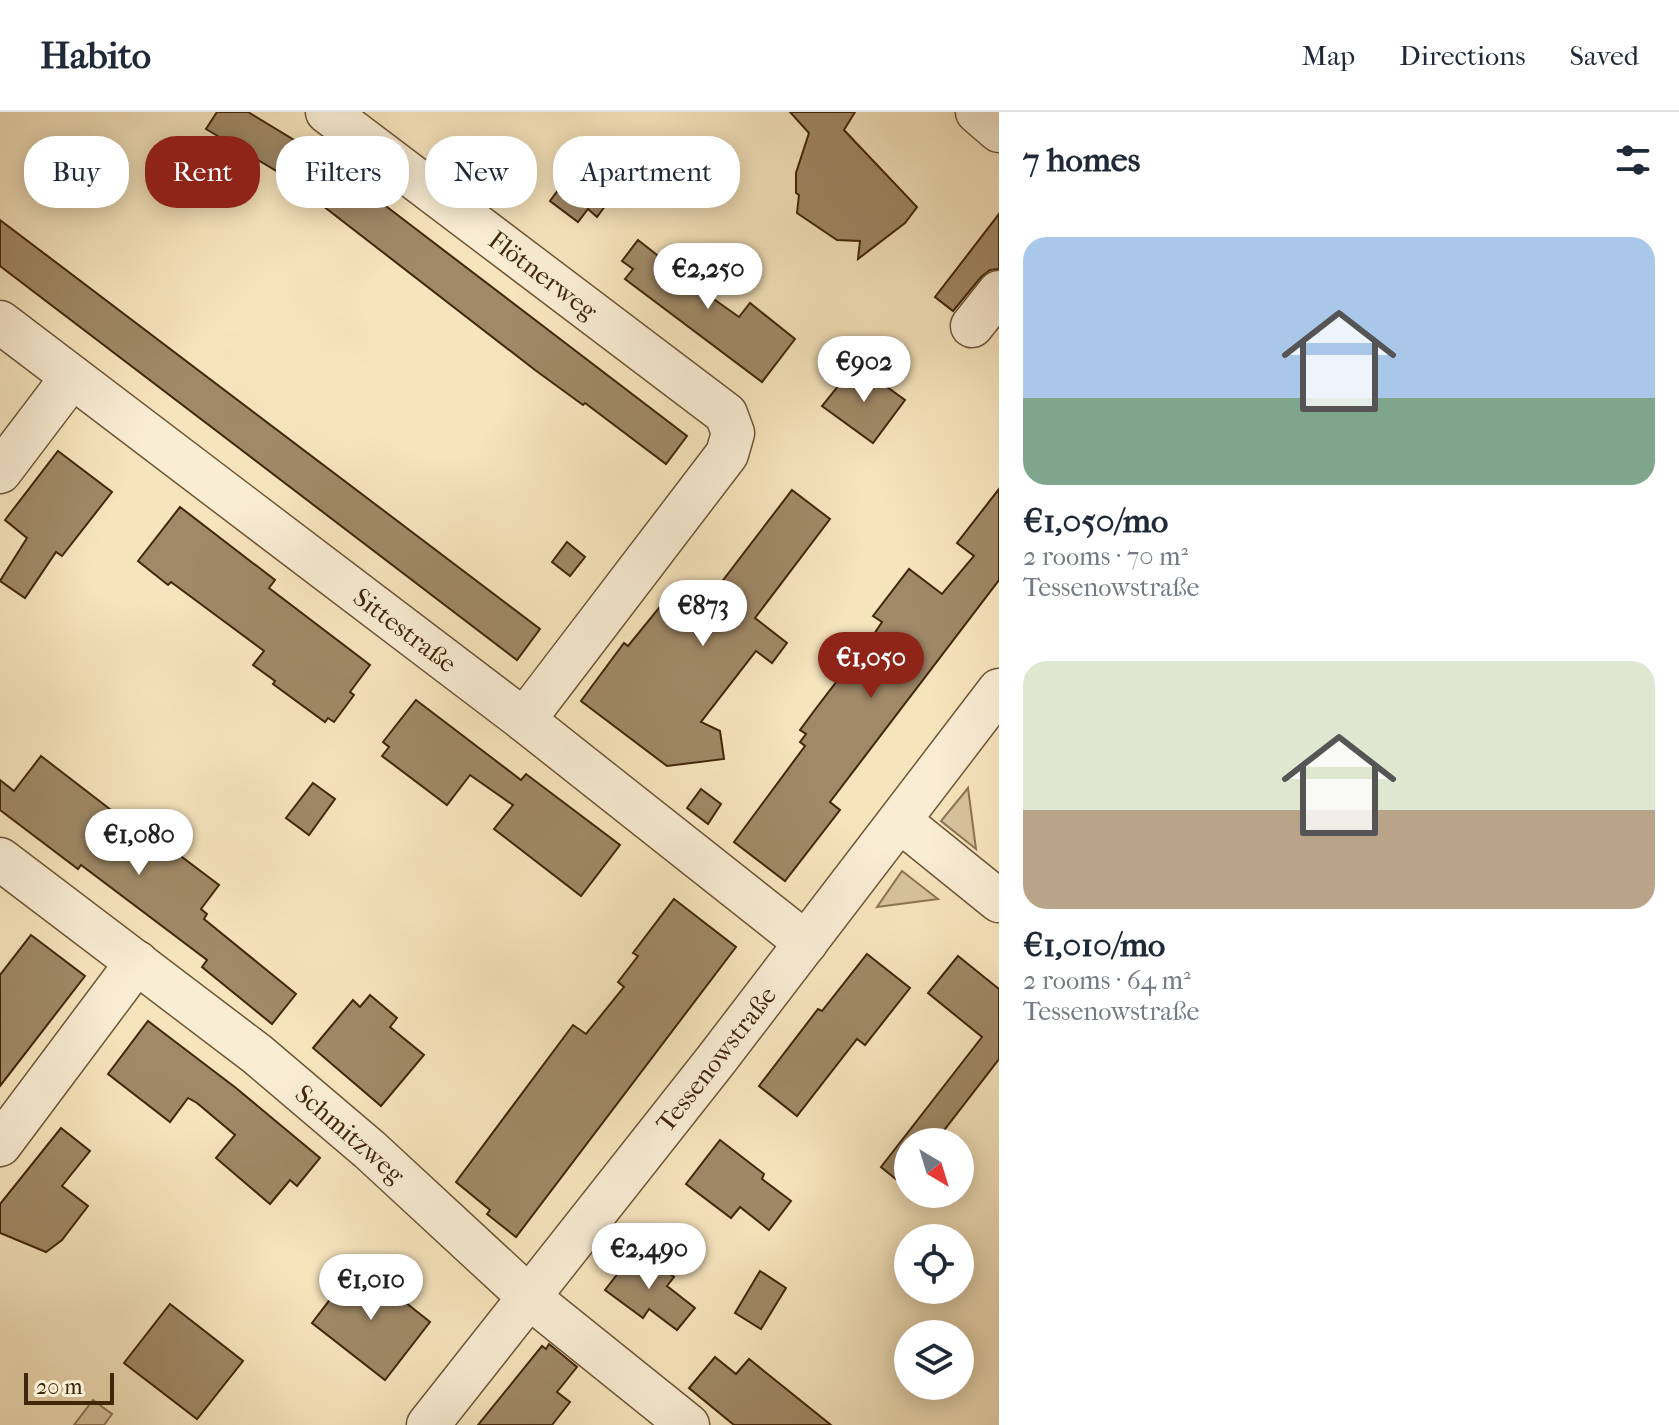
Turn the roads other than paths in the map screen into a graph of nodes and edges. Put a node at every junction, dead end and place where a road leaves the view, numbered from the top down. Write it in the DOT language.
graph roads {
  1 [pos="327,112"];
  2 [pos="977,112"];
  3 [pos="999,131"];
  4 [pos="999,292"];
  5 [pos="0,322"];
  6 [pos="972,326"];
  7 [pos="72,377"];
  8 [pos="0,472"];
  9 [pos="999,690"];
  10 [pos="524,720"];
  11 [pos="900,821"];
  12 [pos="0,859"];
  13 [pos="999,901"];
  14 [pos="806,943"];
  15 [pos="137,962"];
  16 [pos="0,1145"];
  17 [pos="530,1298"];
  18 [pos="428,1425"];
  19 [pos="688,1425"];
  1 -- 10 [label="street, Flötnerweg"];
  2 -- 3 [label="street"];
  4 -- 6 [label="street"];
  5 -- 7 [label="street, Sittestraße"];
  7 -- 8 [label="street"];
  7 -- 10 [label="street, Sittestraße"];
  9 -- 11 [label="street, Tessenowstraße"];
  10 -- 14 [label="street, Sittestraße"];
  11 -- 13 [label="street"];
  11 -- 14 [label="street, Tessenowstraße"];
  12 -- 15 [label="street, Schmitzweg"];
  14 -- 17 [label="street, Tessenowstraße"];
  15 -- 16 [label="street"];
  15 -- 17 [label="street, Schmitzweg"];
  17 -- 18 [label="street, Tessenowstraße"];
  17 -- 19 [label="street, Schmitzweg"];
}
